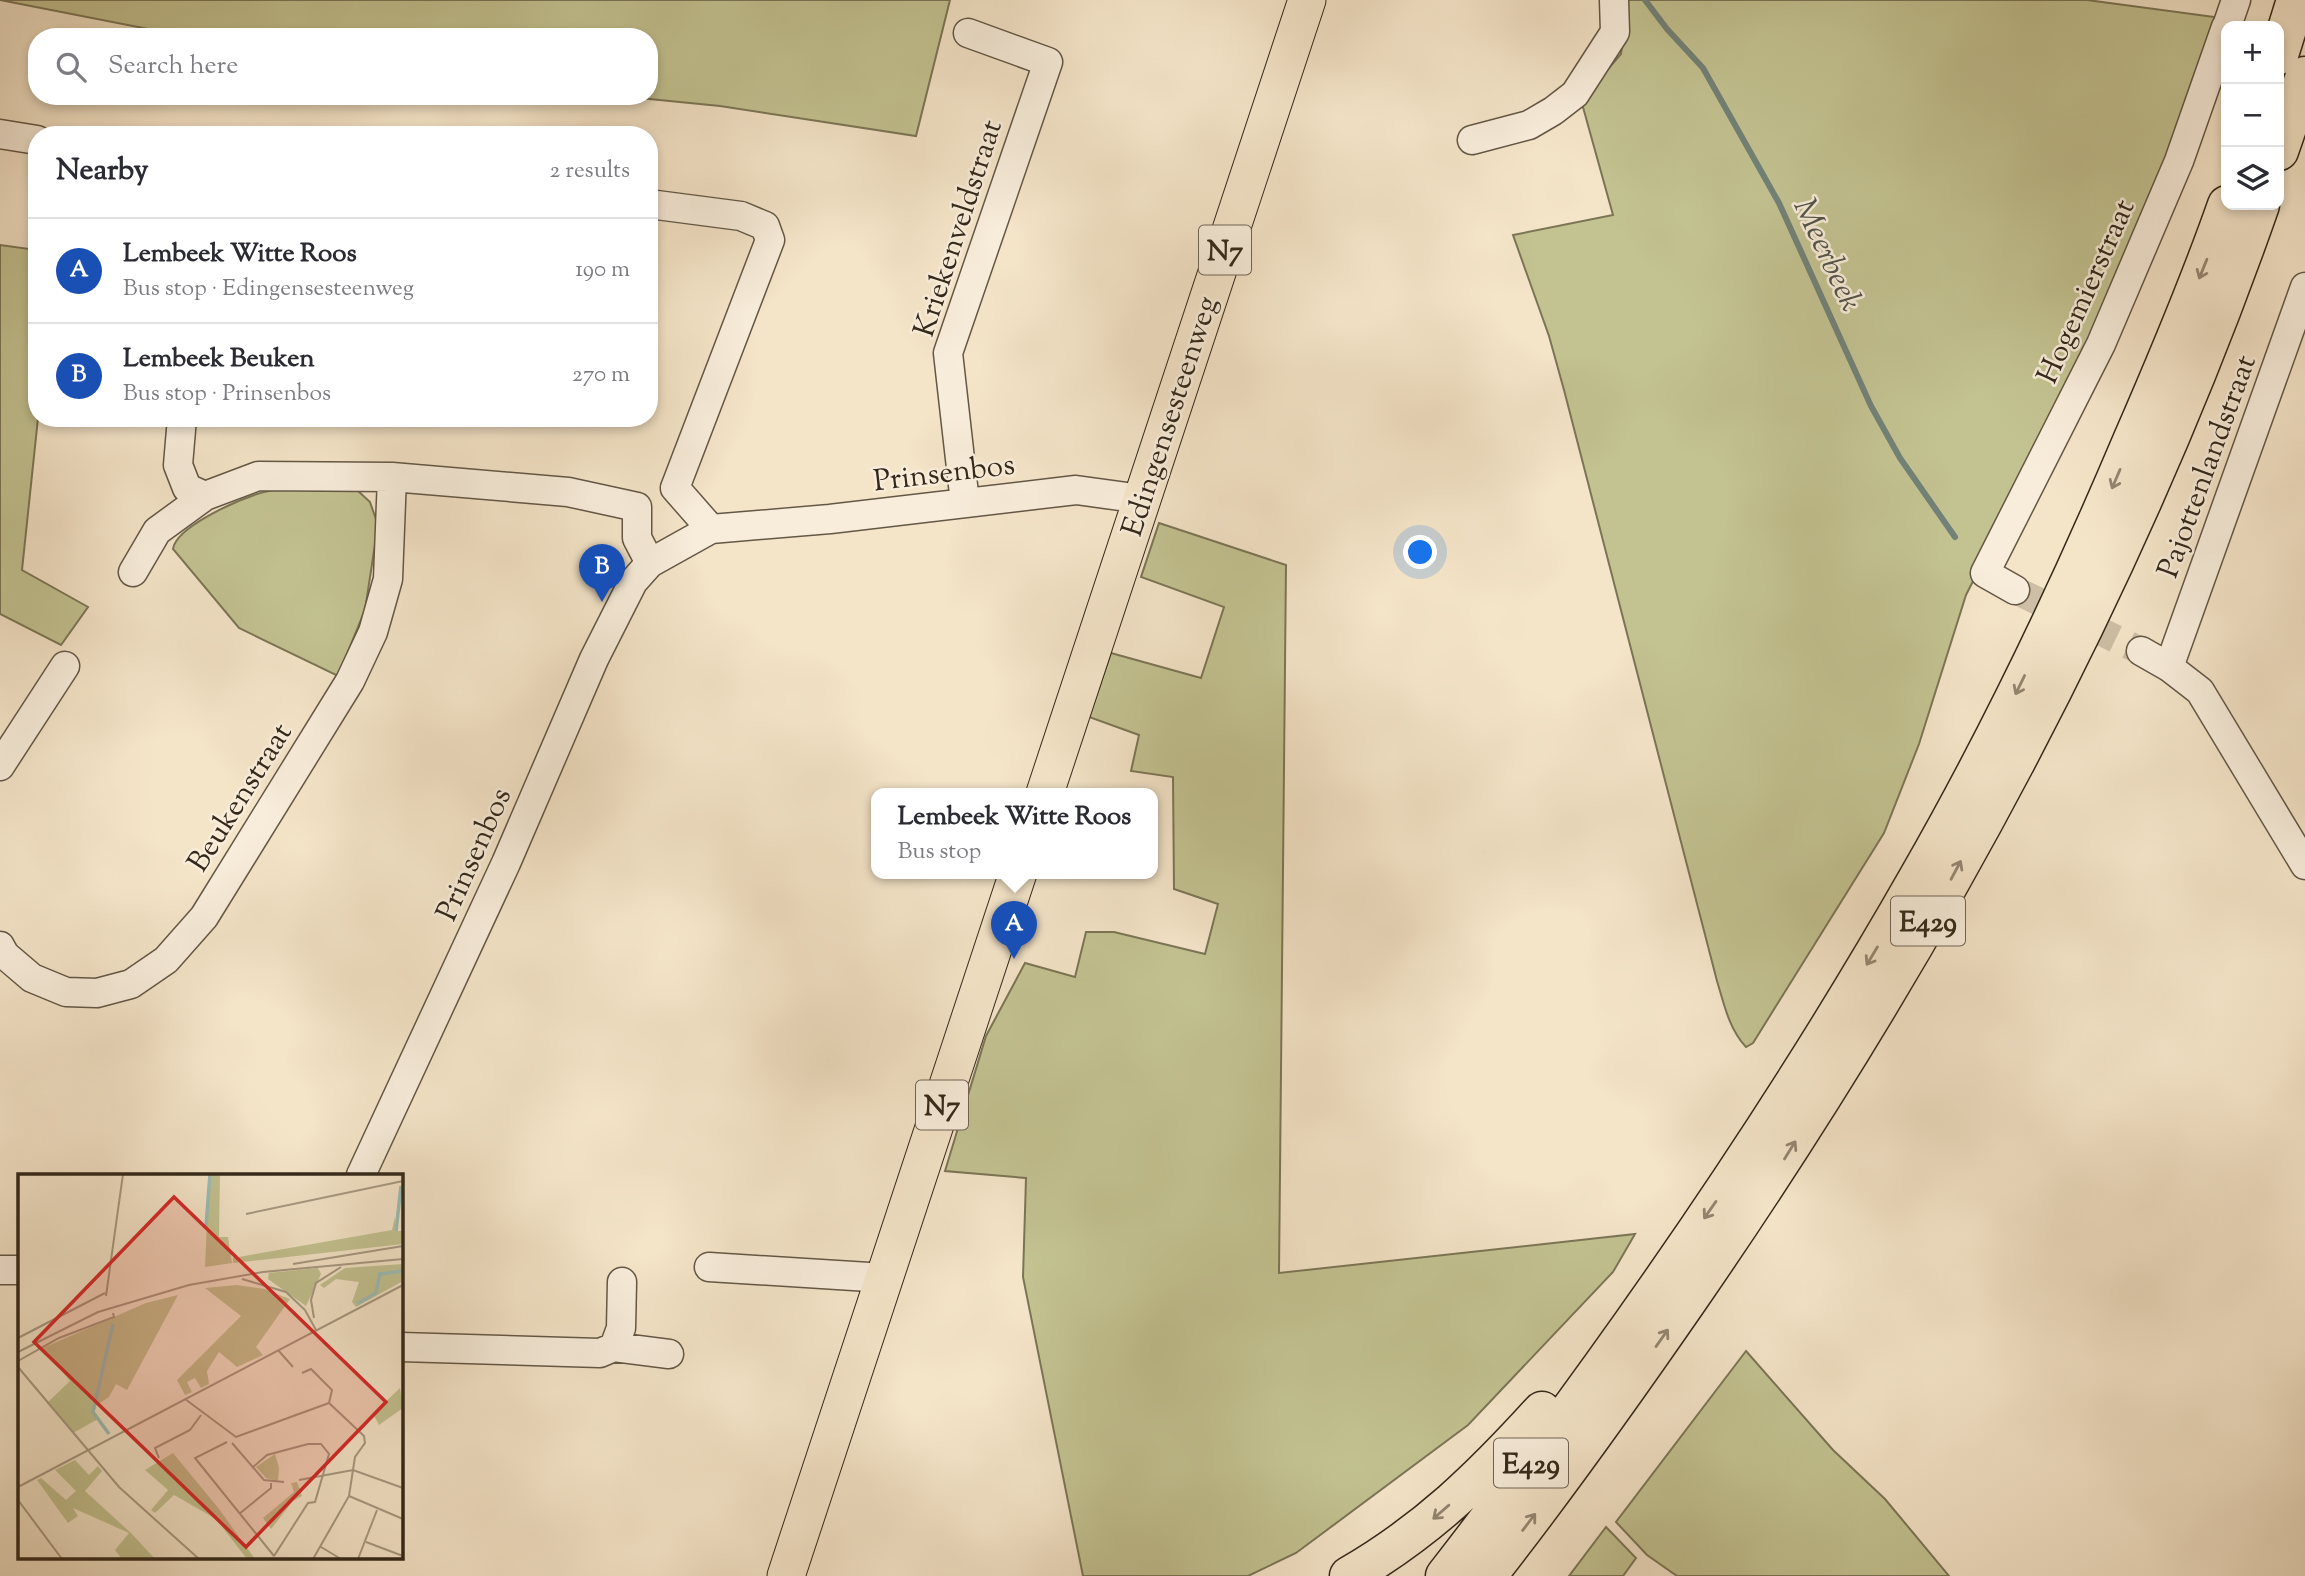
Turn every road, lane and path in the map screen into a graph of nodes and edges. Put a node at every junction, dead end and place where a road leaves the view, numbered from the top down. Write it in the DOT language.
graph roads {
  1 [pos="1307,0"];
  2 [pos="1614,0"];
  3 [pos="2236,0"];
  4 [pos="2296,0"];
  5 [pos="2228,21"];
  6 [pos="968,33"];
  7 [pos="2284,39"];
  8 [pos="2221,41"];
  9 [pos="2305,76"];
  10 [pos="0,134"];
  11 [pos="28,139"];
  12 [pos="1472,140"];
  13 [pos="2280,147"];
  14 [pos="658,205"];
  15 [pos="2225,210"];
  16 [pos="2258,210"];
  17 [pos="2305,287"];
  18 [pos="181,427"];
  19 [pos="178,465"];
  20 [pos="392,477"];
  21 [pos="675,488"];
  22 [pos="205,496"];
  23 [pos="1142,499"];
  24 [pos="965,503"];
  25 [pos="637,507"];
  26 [pos="711,528"];
  27 [pos="157,531"];
  28 [pos="650,564"];
  29 [pos="133,572"];
  30 [pos="2015,590"];
  31 [pos="2141,651"];
  32 [pos="65,666"];
  33 [pos="2169,667"];
  34 [pos="0,766"];
  35 [pos="1047,788"];
  36 [pos="2305,865"];
  37 [pos="1016,879"];
  38 [pos="0,946"];
  39 [pos="361,1174"];
  40 [pos="709,1267"];
  41 [pos="0,1269"];
  42 [pos="18,1270"];
  43 [pos="885,1278"];
  44 [pos="622,1282"];
  45 [pos="402,1347"];
  46 [pos="614,1347"];
  47 [pos="1615,1348"];
  48 [pos="670,1354"];
  49 [pos="786,1576"];
  50 [pos="1349,1576"];
  51 [pos="1445,1576"];
  52 [pos="1487,1576"];
  1 -- 23 [label="main road, Edingensesteenweg / N7"];
  2 -- 12 [label="street"];
  3 -- 5 [label="street, Hogemierstraat"];
  4 -- 7 [label="highway"];
  6 -- 24 [label="street, Kriekenveldstraat"];
  8 -- 30 [label="street, Hogemierstraat"];
  9 -- 13 [label="highway"];
  10 -- 11 [label="street"];
  14 -- 21 [label="street"];
  15 -- 47 [label="highway, E429, one-way"];
  52 -- 16 [label="highway, E429, one-way"];
  17 -- 33 [label="street, Pajottenlandstraat"];
  18 -- 19 [label="street"];
  19 -- 22 [label="street"];
  19 -- 27 [label="street"];
  20 -- 22 [label="street"];
  20 -- 25 [label="street"];
  20 -- 38 [label="street, Beukenstraat"];
  21 -- 25 [label="street"];
  21 -- 26 [label="street"];
  22 -- 27 [label="street"];
  23 -- 24 [label="street, Prinsenbos"];
  23 -- 35 [label="main road, Edingensesteenweg / N7"];
  24 -- 26 [label="street, Prinsenbos"];
  25 -- 28 [label="street"];
  26 -- 28 [label="street, Prinsenbos"];
  27 -- 29 [label="street"];
  28 -- 39 [label="street, Prinsenbos"];
  31 -- 33 [label="street"];
  32 -- 34 [label="street"];
  33 -- 36 [label="street"];
  37 -- 43 [label="main road, N7"];
  40 -- 43 [label="street"];
  41 -- 42 [label="street"];
  43 -- 49 [label="main road, N7"];
  44 -- 46 [label="street"];
  45 -- 46 [label="street"];
  46 -- 48 [label="street"];
  47 -- 50 [label="highway, one-way"];
  47 -- 51 [label="highway, E429"];
}
